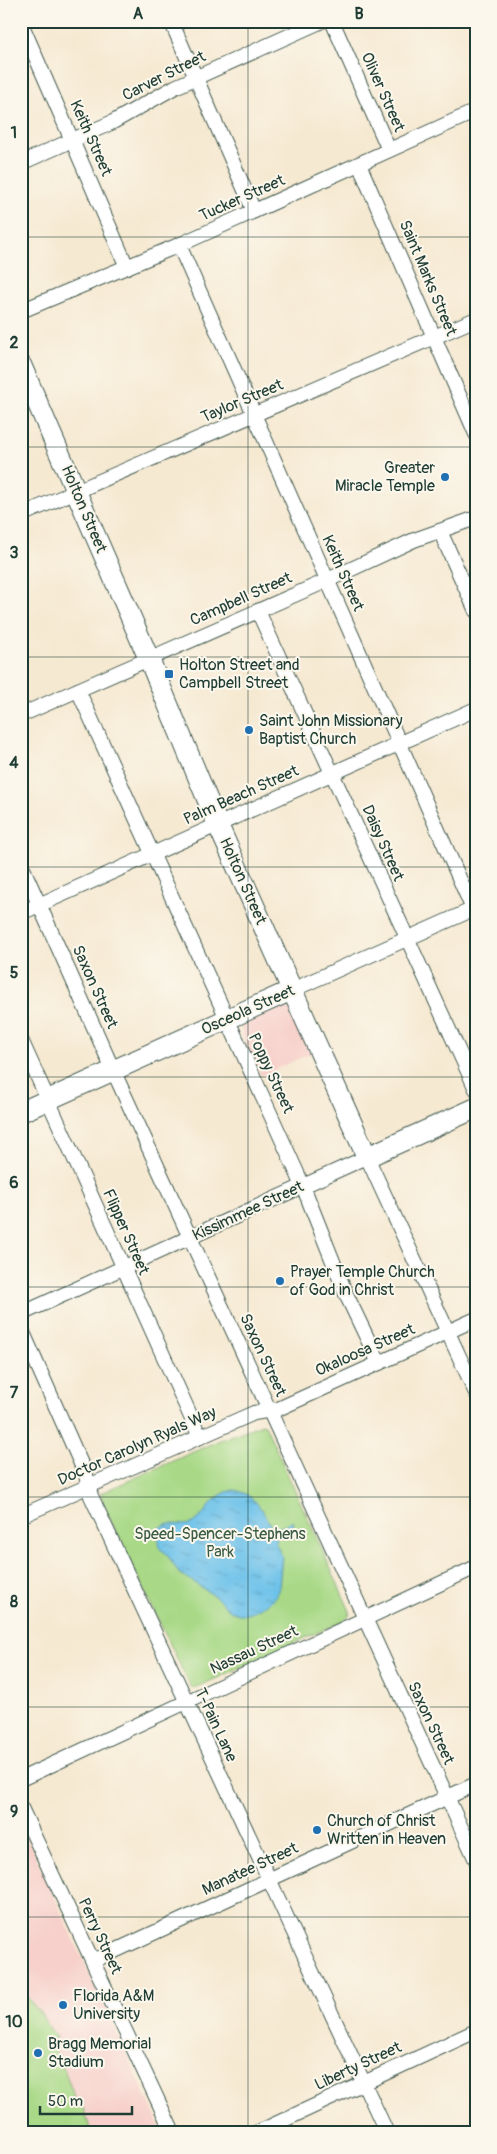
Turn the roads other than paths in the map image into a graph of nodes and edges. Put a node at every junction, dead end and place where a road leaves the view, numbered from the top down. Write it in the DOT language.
graph roads {
  1 [pos="171,21"];
  2 [pos="322,21"];
  3 [pos="332,21"];
  4 [pos="21,23"];
  5 [pos="196,78"];
  6 [pos="476,111"];
  7 [pos="73,140"];
  8 [pos="389,150"];
  9 [pos="21,163"];
  10 [pos="359,164"];
  11 [pos="254,211"];
  12 [pos="179,245"];
  13 [pos="128,267"];
  14 [pos="21,311"];
  15 [pos="476,319"];
  16 [pos="434,337"];
  17 [pos="21,365"];
  18 [pos="254,415"];
  19 [pos="476,434"];
  20 [pos="77,491"];
  21 [pos="21,515"];
  22 [pos="476,518"];
  23 [pos="440,531"];
  24 [pos="327,581"];
  25 [pos="258,611"];
  26 [pos="476,611"];
  27 [pos="149,659"];
  28 [pos="78,690"];
  29 [pos="476,709"];
  30 [pos="21,715"];
  31 [pos="400,743"];
  32 [pos="333,772"];
  33 [pos="218,825"];
  34 [pos="154,854"];
  35 [pos="21,864"];
  36 [pos="39,905"];
  37 [pos="475,911"];
  38 [pos="21,913"];
  39 [pos="407,939"];
  40 [pos="292,990"];
  41 [pos="227,1019"];
  42 [pos="21,1040"];
  43 [pos="113,1070"];
  44 [pos="476,1089"];
  45 [pos="49,1100"];
  46 [pos="476,1108"];
  47 [pos="21,1112"];
  48 [pos="367,1157"];
  49 [pos="303,1186"];
  50 [pos="190,1237"];
  51 [pos="123,1268"];
  52 [pos="21,1314"];
  53 [pos="476,1319"];
  54 [pos="21,1328"];
  55 [pos="448,1332"];
  56 [pos="379,1363"];
  57 [pos="476,1393"];
  58 [pos="269,1410"];
  59 [pos="200,1437"];
  60 [pos="89,1486"];
  61 [pos="21,1516"];
  62 [pos="476,1567"];
  63 [pos="364,1619"];
  64 [pos="186,1701"];
  65 [pos="21,1779"];
  66 [pos="476,1784"];
  67 [pos="446,1797"];
  68 [pos="21,1808"];
  69 [pos="476,1860"];
  70 [pos="269,1879"];
  71 [pos="93,1961"];
  72 [pos="476,2031"];
  73 [pos="364,2083"];
  74 [pos="173,2133"];
  75 [pos="256,2133"];
  76 [pos="387,2133"];
  1 -- 5 [label="street"];
  2 -- 5 [label="street, Carver Street"];
  3 -- 8 [label="street, Oliver Street"];
  4 -- 7 [label="street, Keith Street"];
  5 -- 7 [label="street, Carver Street"];
  5 -- 11 [label="street"];
  6 -- 8 [label="street, Tucker Street"];
  7 -- 9 [label="street, Carver Street"];
  7 -- 13 [label="street, Keith Street"];
  8 -- 10 [label="street, Tucker Street"];
  10 -- 11 [label="street, Tucker Street"];
  10 -- 16 [label="street, Saint Marks Street"];
  11 -- 12 [label="street, Tucker Street"];
  12 -- 13 [label="street, Tucker Street"];
  12 -- 18 [label="street, Keith Street"];
  13 -- 14 [label="street, Tucker Street"];
  15 -- 16 [label="street, Taylor Street"];
  16 -- 18 [label="street, Taylor Street"];
  16 -- 19 [label="street, Saint Marks Street"];
  17 -- 20 [label="street, Holton Street"];
  18 -- 20 [label="street, Taylor Street"];
  18 -- 24 [label="street, Keith Street"];
  20 -- 21 [label="street, Taylor Street"];
  20 -- 27 [label="street, Holton Street"];
  22 -- 23 [label="street, Campbell Street"];
  23 -- 24 [label="street, Campbell Street"];
  23 -- 26 [label="street"];
  24 -- 25 [label="street, Campbell Street"];
  24 -- 31 [label="street, Keith Street"];
  25 -- 27 [label="street, Campbell Street"];
  25 -- 32 [label="street, Daisy Street"];
  27 -- 28 [label="street, Campbell Street"];
  27 -- 33 [label="street, Holton Street"];
  28 -- 30 [label="street, Campbell Street"];
  28 -- 34 [label="street, Poppy Street"];
  29 -- 31 [label="street, Palm Beach Street"];
  31 -- 32 [label="street, Palm Beach Street"];
  31 -- 37 [label="street, Keith Street"];
  32 -- 33 [label="street, Palm Beach Street"];
  32 -- 39 [label="street, Daisy Street"];
  33 -- 34 [label="street, Palm Beach Street"];
  33 -- 40 [label="street, Holton Street"];
  34 -- 36 [label="street, Palm Beach Street"];
  34 -- 41 [label="street, Poppy Street"];
  35 -- 36 [label="street, Saxon Street"];
  36 -- 38 [label="street, Palm Beach Street"];
  36 -- 43 [label="street, Saxon Street"];
  37 -- 39 [label="street, Osceola Street"];
  39 -- 40 [label="street, Osceola Street"];
  39 -- 44 [label="street, Daisy Street"];
  40 -- 41 [label="street, Osceola Street"];
  40 -- 48 [label="street, Holton Street"];
  41 -- 43 [label="street, Osceola Street"];
  41 -- 49 [label="street, Poppy Street"];
  42 -- 45 [label="street, Flipper Street"];
  43 -- 45 [label="street, Osceola Street"];
  43 -- 50 [label="street, Saxon Street"];
  45 -- 47 [label="street, Osceola Street"];
  45 -- 51 [label="street, Flipper Street"];
  46 -- 48 [label="street, Kissimmee Street"];
  48 -- 49 [label="street, Kissimmee Street"];
  48 -- 55 [label="street, Holton Street"];
  49 -- 50 [label="street, Kissimmee Street"];
  49 -- 56 [label="street, Poppy Street"];
  50 -- 51 [label="street, Kissimmee Street"];
  50 -- 58 [label="street, Saxon Street"];
  51 -- 52 [label="street, Kissimmee Street"];
  51 -- 59 [label="street, Flipper Street"];
  53 -- 55 [label="street, Okaloosa Street"];
  54 -- 60 [label="street, T-Pain Lane"];
  55 -- 56 [label="street, Okaloosa Street"];
  55 -- 57 [label="street, Holton Street"];
  56 -- 58 [label="street, Okaloosa Street"];
  58 -- 59 [label="street, Doctor Carolyn Ryals Way"];
  58 -- 63 [label="street, Saxon Street"];
  59 -- 60 [label="street, Doctor Carolyn Ryals Way"];
  60 -- 61 [label="street, Doctor Carolyn Ryals Way"];
  60 -- 64 [label="street, T-Pain Lane"];
  62 -- 63 [label="street, Nassau Street"];
  63 -- 64 [label="street, Nassau Street"];
  63 -- 67 [label="street, Saxon Street"];
  64 -- 65 [label="street, Nassau Street"];
  64 -- 70 [label="street, T-Pain Lane"];
  66 -- 67 [label="street, Manatee Street"];
  67 -- 69 [label="street, Saxon Street"];
  67 -- 70 [label="street, Manatee Street"];
  68 -- 71 [label="street, Perry Street"];
  70 -- 71 [label="street, Manatee Street"];
  70 -- 73 [label="street, T-Pain Lane"];
  71 -- 74 [label="street, Perry Street"];
  72 -- 73 [label="street, Liberty Street"];
  73 -- 75 [label="street, Liberty Street"];
  73 -- 76 [label="street, T-Pain Lane"];
}
